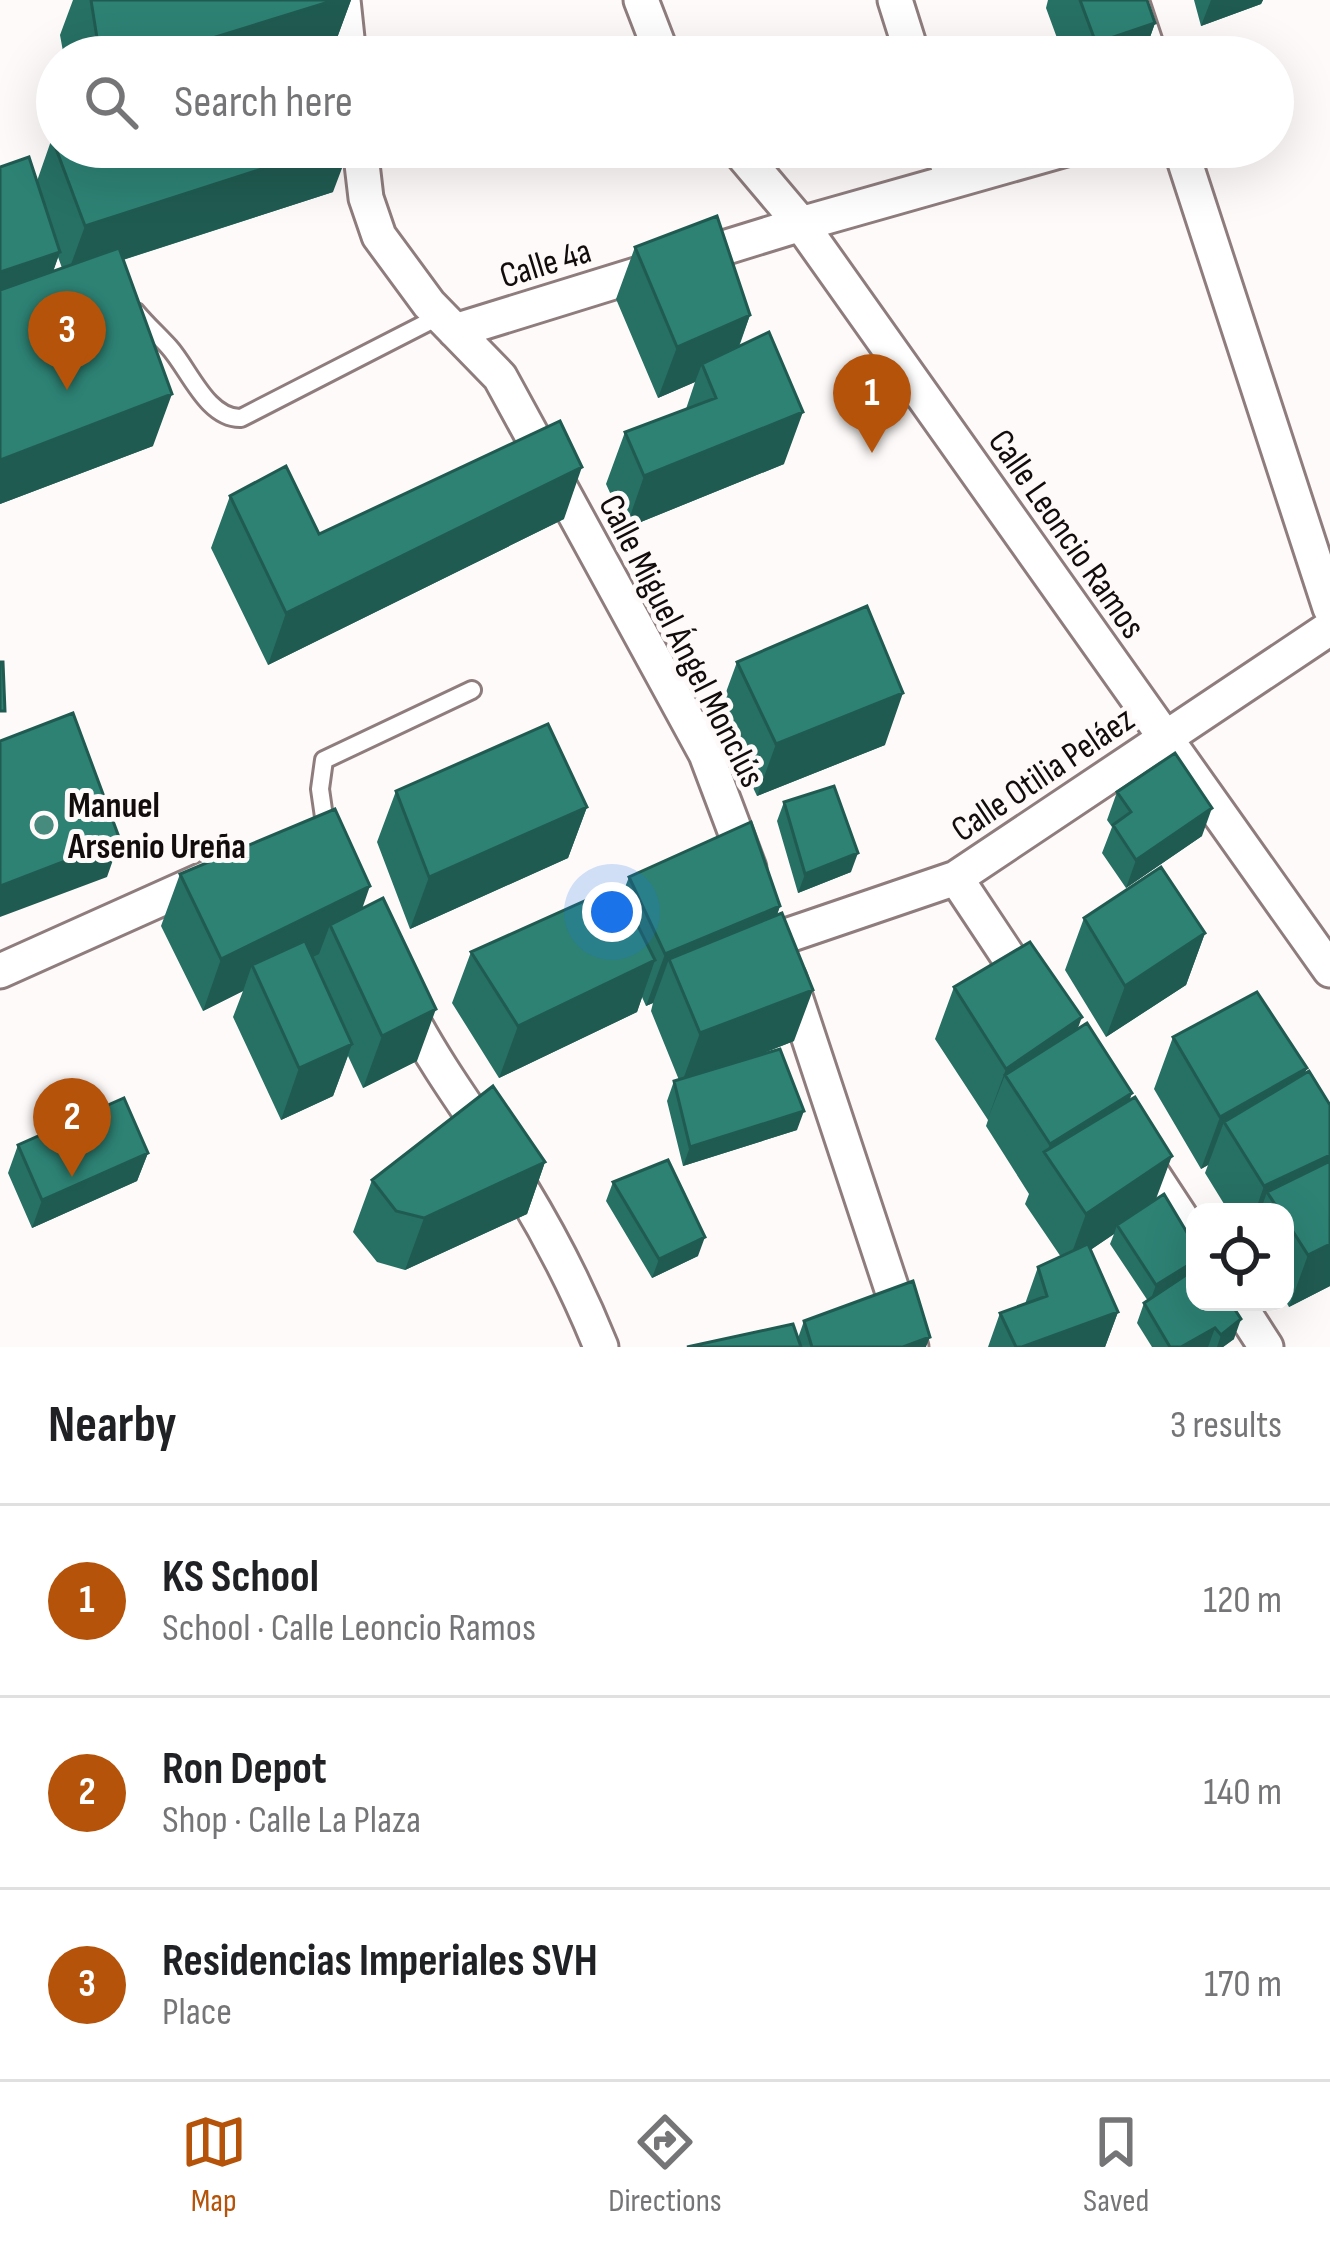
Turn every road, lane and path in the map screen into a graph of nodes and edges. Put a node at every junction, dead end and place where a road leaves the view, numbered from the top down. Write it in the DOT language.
graph roads {
  1 [pos="343,0"];
  2 [pos="640,0"];
  3 [pos="895,0"];
  4 [pos="1131,0"];
  5 [pos="347,36"];
  6 [pos="655,36"];
  7 [pos="906,36"];
  8 [pos="1143,36"];
  9 [pos="362,168"];
  10 [pos="753,168"];
  11 [pos="949,168"];
  12 [pos="998,168"];
  13 [pos="1187,168"];
  14 [pos="953,181"];
  15 [pos="800,224"];
  16 [pos="136,312"];
  17 [pos="447,324"];
  18 [pos="1330,608"];
  19 [pos="1330,628"];
  20 [pos="472,690"];
  21 [pos="1165,737"];
  22 [pos="293,844"];
  23 [pos="336,855"];
  24 [pos="236,866"];
  25 [pos="956,878"];
  26 [pos="769,918"];
  27 [pos="387,968"];
  28 [pos="1330,970"];
  29 [pos="0,971"];
  30 [pos="1044,1011"];
  31 [pos="1120,1125"];
  32 [pos="1186,1225"];
  33 [pos="1243,1311"];
  34 [pos="601,1347"];
  35 [pos="911,1347"];
  36 [pos="1267,1347"];
  1 -- 5 [label="street"];
  2 -- 6 [label="street"];
  3 -- 7 [label="street"];
  4 -- 8 [label="street"];
  9 -- 17 [label="street, Calle Miguel Ángel Monclús"];
  10 -- 15 [label="street, Calle Leoncio Ramos"];
  11 -- 14 [label="street"];
  12 -- 14 [label="street, Calle 4a"];
  13 -- 18 [label="street"];
  14 -- 15 [label="street, Calle 4a"];
  15 -- 17 [label="street, Calle 4a"];
  15 -- 21 [label="street, Calle Leoncio Ramos"];
  16 -- 17 [label="lane"];
  17 -- 26 [label="street, Calle Miguel Ángel Monclús"];
  19 -- 21 [label="street, Calle Otilia Peláez"];
  20 -- 23 [label="lane"];
  21 -- 25 [label="street, Calle Otilia Peláez"];
  21 -- 28 [label="street, Calle Leoncio Ramos"];
  22 -- 23 [label="street"];
  24 -- 29 [label="street"];
  25 -- 26 [label="street, Calle Otilia Peláez"];
  25 -- 30 [label="street"];
  26 -- 35 [label="street, Calle Miguel Ángel Monclús"];
  27 -- 34 [label="street"];
  31 -- 32 [label="street"];
  33 -- 36 [label="street"];
}
